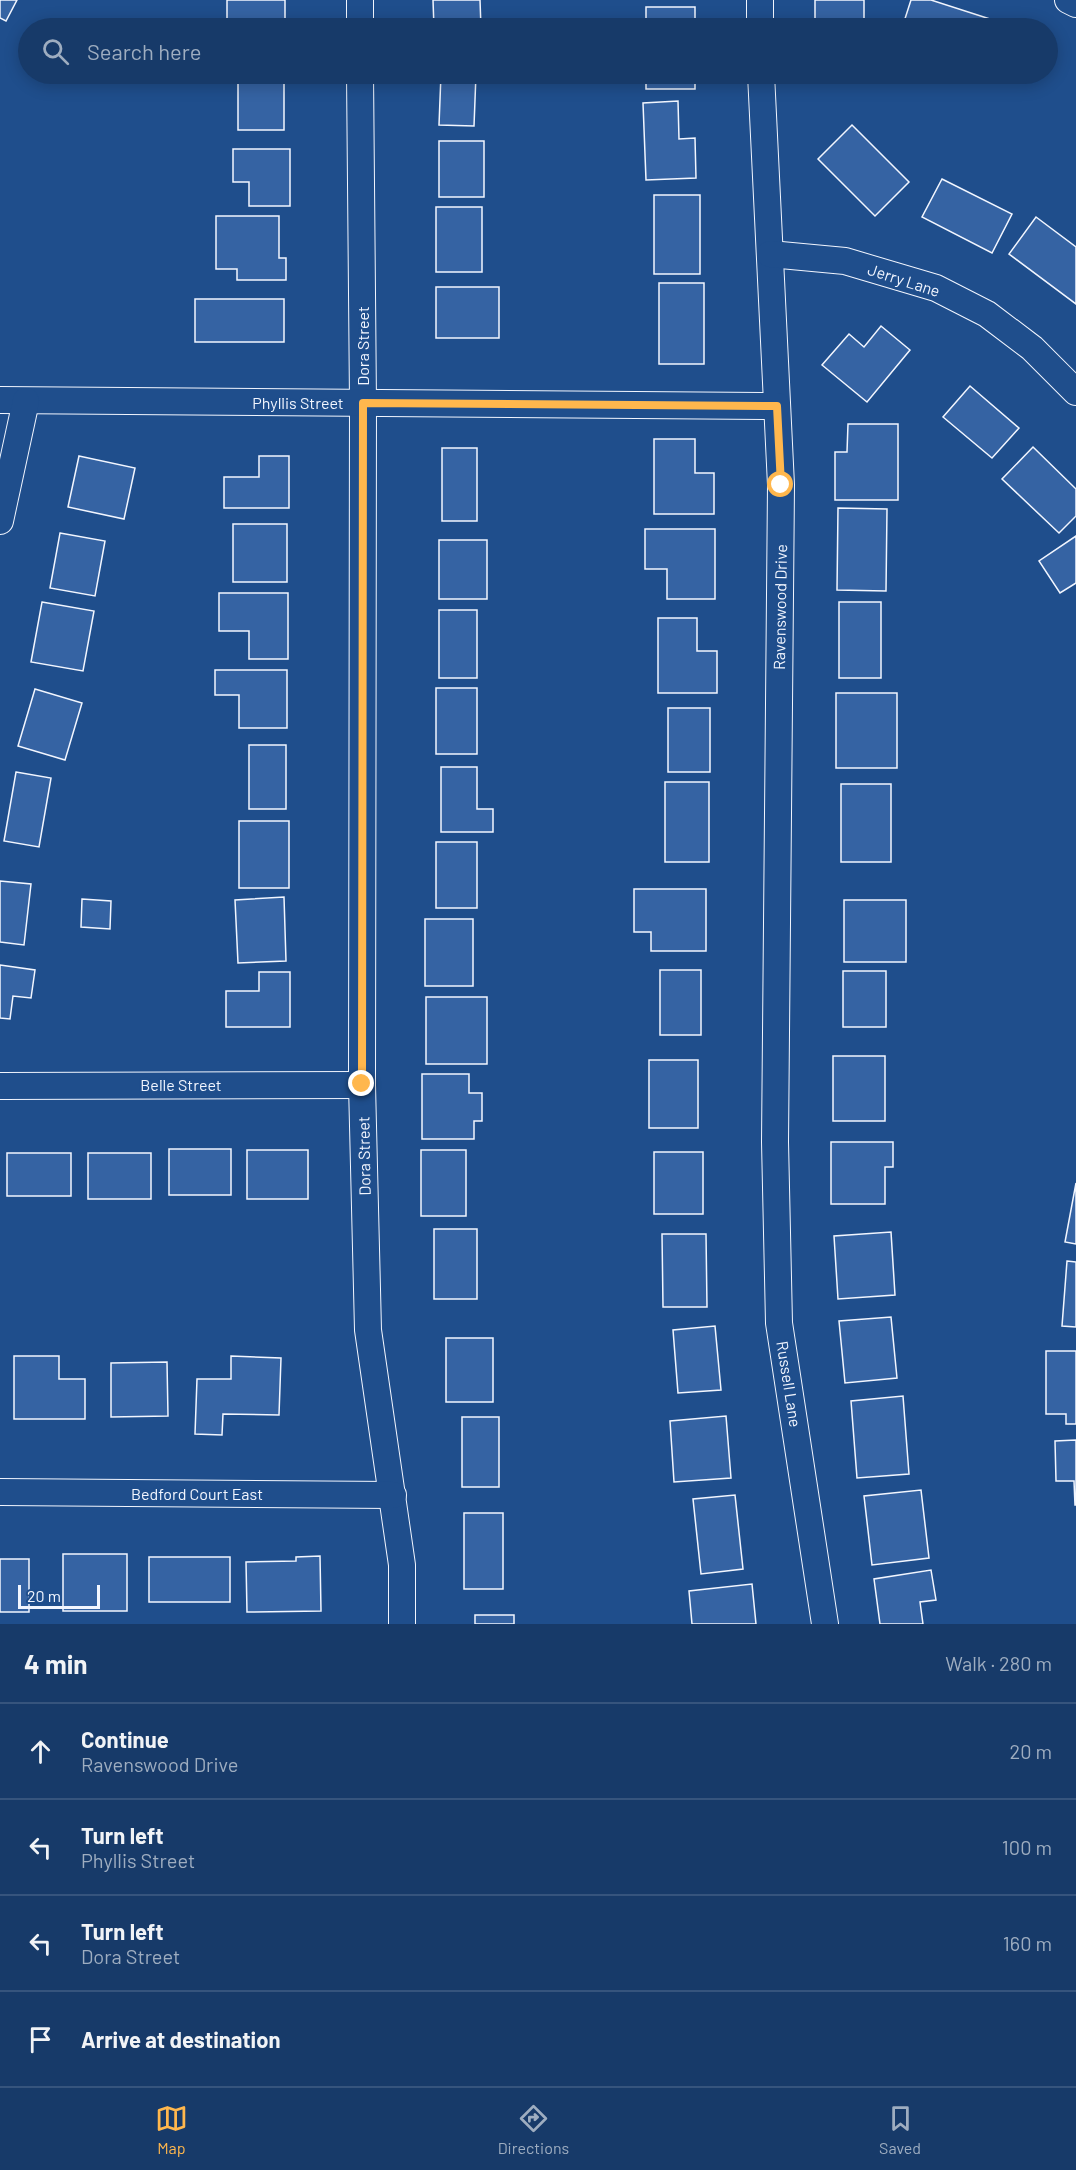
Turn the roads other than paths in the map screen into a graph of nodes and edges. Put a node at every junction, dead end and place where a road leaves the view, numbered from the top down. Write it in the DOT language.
graph roads {
  1 [pos="360,0"];
  2 [pos="760,0"];
  3 [pos="1068,0"];
  4 [pos="1076,4"];
  5 [pos="360,18"];
  6 [pos="760,18"];
  7 [pos="360,84"];
  8 [pos="762,84"];
  9 [pos="770,254"];
  10 [pos="1076,392"];
  11 [pos="0,400"];
  12 [pos="26,401"];
  13 [pos="363,403"];
  14 [pos="777,406"];
  15 [pos="0,521"];
  16 [pos="362,1084"];
  17 [pos="0,1086"];
  18 [pos="775,1142"];
  19 [pos="0,1492"];
  20 [pos="393,1495"];
  21 [pos="402,1624"];
  22 [pos="825,1624"];
  1 -- 5 [label="street"];
  2 -- 6 [label="street"];
  3 -- 4 [label="street"];
  7 -- 13 [label="street, Dora Street"];
  8 -- 9 [label="street, Ravenswood Drive"];
  9 -- 10 [label="street, Jerry Lane"];
  9 -- 14 [label="street, Ravenswood Drive"];
  11 -- 12 [label="street, Phyllis Street"];
  12 -- 13 [label="street, Phyllis Street"];
  12 -- 15 [label="street"];
  13 -- 14 [label="street, Phyllis Street"];
  13 -- 16 [label="street, Dora Street"];
  14 -- 18 [label="street, Ravenswood Drive"];
  16 -- 17 [label="street, Belle Street"];
  16 -- 20 [label="street, Dora Street"];
  18 -- 22 [label="street, Russell Lane"];
  19 -- 20 [label="street, Bedford Court East"];
  20 -- 21 [label="street, Dora Street"];
}
